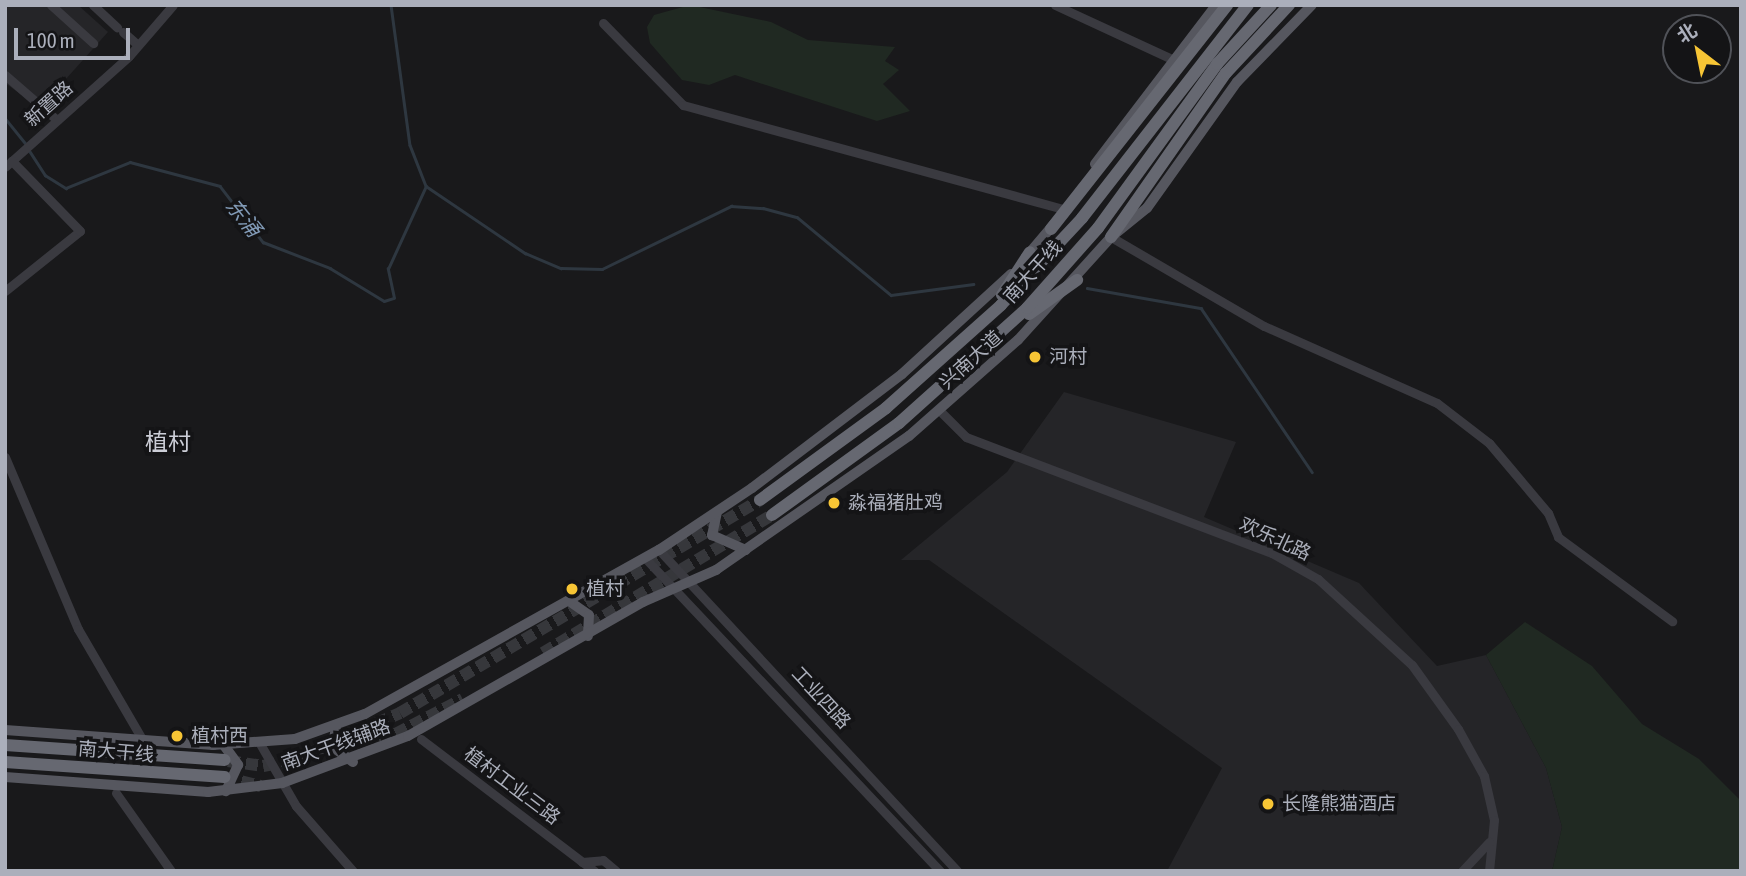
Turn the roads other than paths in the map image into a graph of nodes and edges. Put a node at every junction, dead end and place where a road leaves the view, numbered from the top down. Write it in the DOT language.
graph roads {
  1 [pos="51,5"];
  2 [pos="93,5"];
  3 [pos="173,5"];
  4 [pos="1055,5"];
  5 [pos="1216,5"];
  6 [pos="1227,5"];
  7 [pos="1248,5"];
  8 [pos="1271,5"];
  9 [pos="1289,5"];
  10 [pos="1312,5"];
  11 [pos="603,23"];
  12 [pos="93,43"];
  13 [pos="138,45"];
  14 [pos="1172,59"];
  15 [pos="5,75"];
  16 [pos="57,120"];
  17 [pos="9,164"];
  18 [pos="1064,209"];
  19 [pos="1051,229"];
  20 [pos="1111,237"];
  21 [pos="1030,252"];
  22 [pos="1077,280"];
  23 [pos="5,292"];
  24 [pos="988,317"];
  25 [pos="1000,335"];
  26 [pos="940,411"];
  27 [pos="5,457"];
  28 [pos="760,500"];
  29 [pos="717,512"];
  30 [pos="772,515"];
  31 [pos="659,550"];
  32 [pos="746,550"];
  33 [pos="645,558"];
  34 [pos="611,577"];
  35 [pos="691,584"];
  36 [pos="677,592"];
  37 [pos="569,601"];
  38 [pos="643,602"];
  39 [pos="1672,621"];
  40 [pos="588,636"];
  41 [pos="778,678"];
  42 [pos="767,688"];
  43 [pos="336,726"];
  44 [pos="5,730"];
  45 [pos="142,739"];
  46 [pos="421,739"];
  47 [pos="259,742"];
  48 [pos="223,744"];
  49 [pos="5,745"];
  50 [pos="224,760"];
  51 [pos="5,762"];
  52 [pos="352,762"];
  53 [pos="5,776"];
  54 [pos="225,777"];
  55 [pos="282,783"];
  56 [pos="226,791"];
  57 [pos="116,793"];
  58 [pos="1494,820"];
  59 [pos="582,862"];
  60 [pos="171,871"];
  61 [pos="353,871"];
  62 [pos="594,871"];
  63 [pos="616,871"];
  64 [pos="940,871"];
  65 [pos="957,871"];
  66 [pos="1462,871"];
  67 [pos="1489,871"];
  1 -- 12 [label="street"];
  2 -- 13 [label="street"];
  3 -- 13 [label="street, 新置路"];
  4 -- 14 [label="street"];
  5 -- 14 [label="main road, 兴南大道"];
  6 -- 19 [label="highway"];
  7 -- 24 [label="highway, 南大干线"];
  8 -- 25 [label="highway, 南大干线"];
  9 -- 20 [label="highway"];
  10 -- 20 [label="main road, 兴南大道"];
  11 -- 18 [label="street"];
  13 -- 16 [label="street, 新置路"];
  14 -- 18 [label="main road, 兴南大道"];
  15 -- 16 [label="street"];
  16 -- 17 [label="street, 新置路"];
  17 -- 23 [label="street"];
  18 -- 19 [label="main road, 兴南大道"];
  19 -- 21 [label="main road, 兴南大道"];
  20 -- 22 [label="main road, 兴南大道"];
  20 -- 39 [label="street"];
  21 -- 24 [label="highway"];
  21 -- 29 [label="main road, 兴南大道"];
  22 -- 25 [label="highway"];
  22 -- 26 [label="main road, 兴南大道"];
  24 -- 28 [label="highway, 南大干线"];
  25 -- 30 [label="highway, 南大干线"];
  26 -- 32 [label="main road, 兴南大道"];
  26 -- 58 [label="street, 欢乐北路"];
  27 -- 45 [label="street"];
  29 -- 31 [label="main road, 兴南大道"];
  29 -- 32 [label="main road"];
  31 -- 33 [label="main road, 兴南大道"];
  31 -- 35 [label="street, 工业四路"];
  32 -- 35 [label="main road, 兴南大道"];
  33 -- 34 [label="main road, 兴南大道"];
  33 -- 36 [label="street, 工业四路"];
  34 -- 37 [label="main road, 南大干线辅路"];
  35 -- 36 [label="main road, 兴南大道"];
  35 -- 41 [label="street, 工业四路"];
  36 -- 38 [label="main road, 兴南大道"];
  36 -- 42 [label="street, 工业四路"];
  37 -- 40 [label="main road"];
  37 -- 43 [label="main road, 南大干线辅路"];
  38 -- 40 [label="main road, 南大干线辅路"];
  40 -- 52 [label="main road, 南大干线辅路"];
  41 -- 42 [label="street"];
  41 -- 65 [label="street, 工业四路"];
  42 -- 64 [label="street, 工业四路"];
  43 -- 47 [label="main road, 南大干线辅路"];
  43 -- 52 [label="main road"];
  44 -- 48 [label="main road, 南大干线辅路"];
  46 -- 59 [label="street, 植村工业三路"];
  47 -- 48 [label="main road, 南大干线辅路"];
  47 -- 55 [label="street"];
  48 -- 56 [label="main road"];
  49 -- 50 [label="highway, 南大干线"];
  51 -- 54 [label="highway, 南大干线"];
  52 -- 55 [label="main road, 南大干线辅路"];
  53 -- 56 [label="main road, 南大干线辅路"];
  55 -- 56 [label="main road, 南大干线辅路"];
  55 -- 61 [label="street"];
  57 -- 60 [label="street"];
  58 -- 66 [label="street"];
  58 -- 67 [label="street"];
  59 -- 62 [label="street, 植村工业三路"];
  59 -- 63 [label="street, 植村工业三路"];
}
